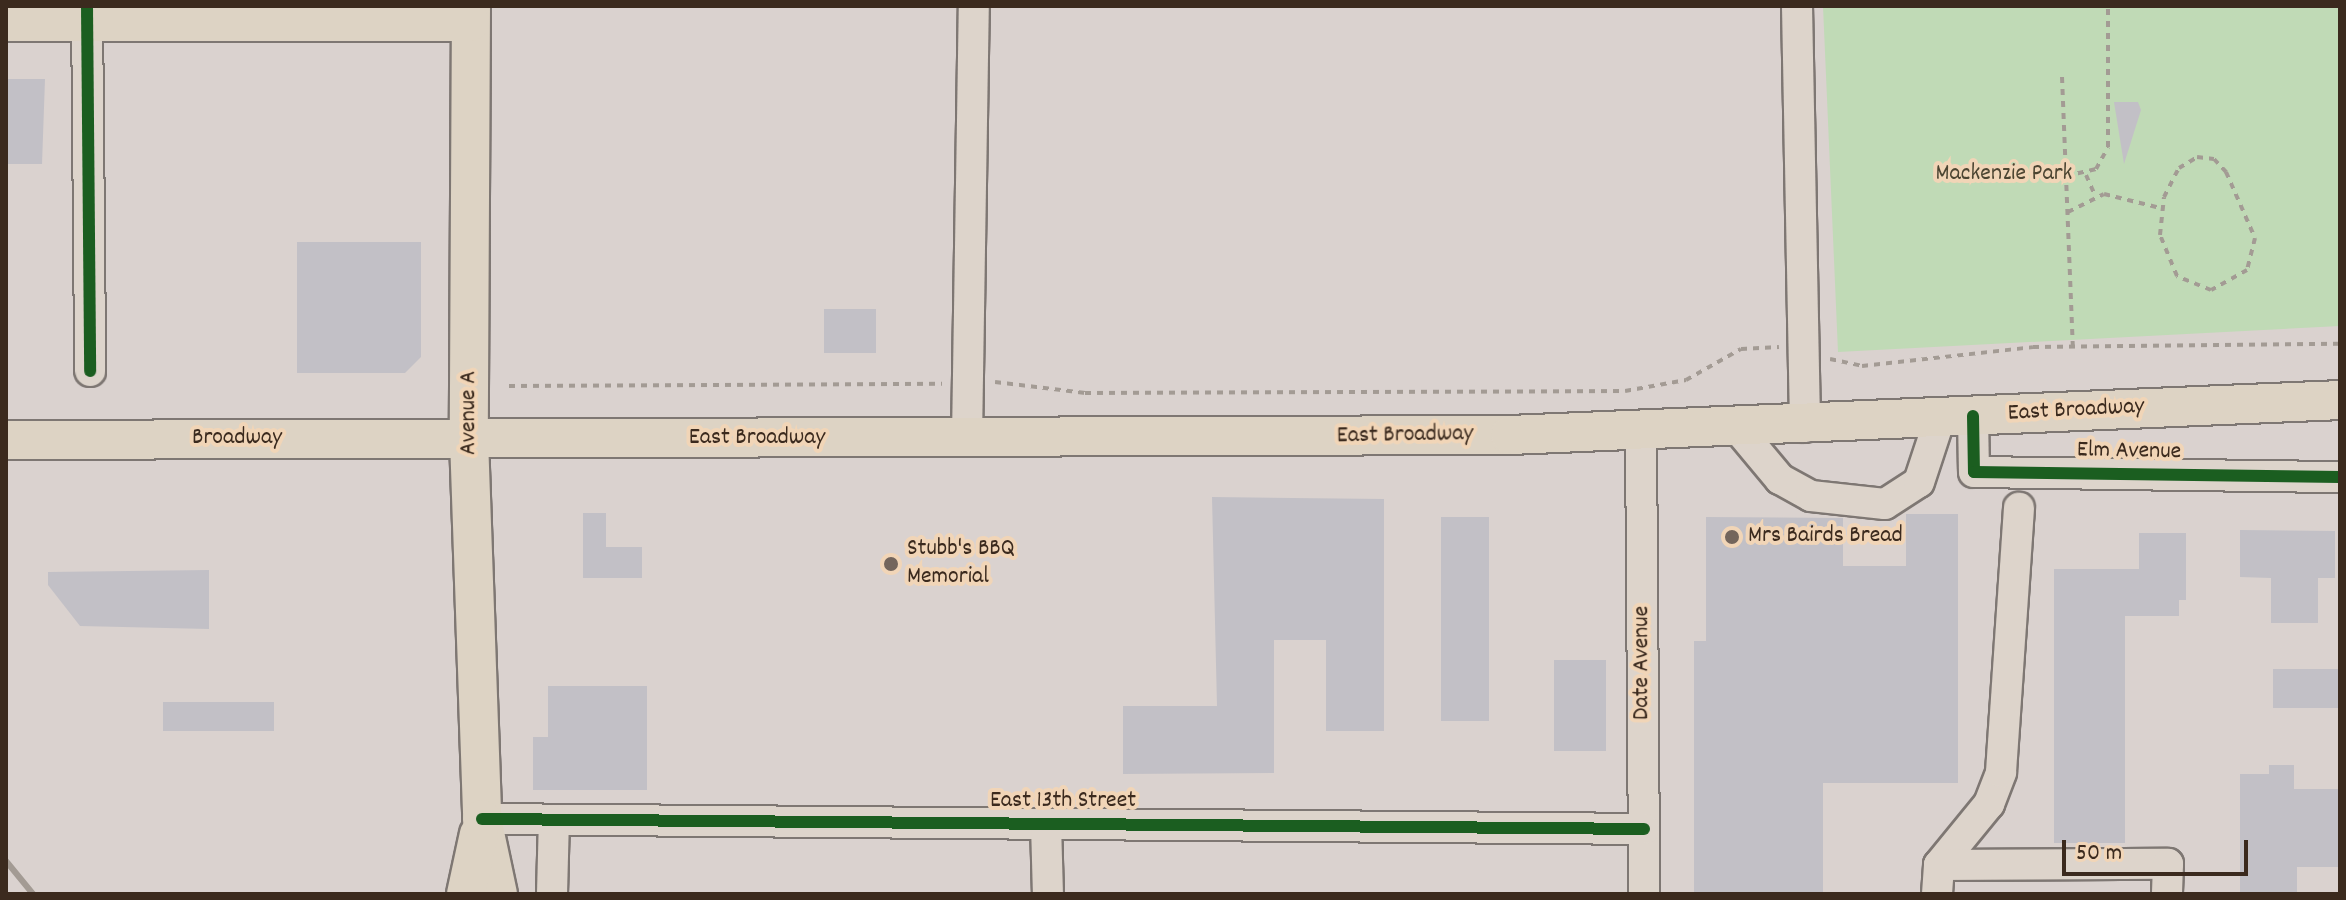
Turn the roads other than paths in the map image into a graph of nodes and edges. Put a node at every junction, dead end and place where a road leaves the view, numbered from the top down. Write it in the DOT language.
graph roads {
  1 [pos="974,6"];
  2 [pos="1797,6"];
  3 [pos="87,14"];
  4 [pos="364,14"];
  5 [pos="471,14"];
  6 [pos="6,22"];
  7 [pos="90,371"];
  8 [pos="2340,400"];
  9 [pos="1956,417"];
  10 [pos="1805,427"];
  11 [pos="1739,430"];
  12 [pos="1641,433"];
  13 [pos="469,439"];
  14 [pos="967,439"];
  15 [pos="6,440"];
  16 [pos="2340,477"];
  17 [pos="2019,508"];
  18 [pos="482,819"];
  19 [pos="554,820"];
  20 [pos="1046,824"];
  21 [pos="1644,829"];
  22 [pos="1938,880"];
  23 [pos="466,894"];
  24 [pos="498,894"];
  25 [pos="552,894"];
  26 [pos="1048,894"];
  27 [pos="1644,894"];
  28 [pos="2167,894"];
  1 -- 14 [label="street"];
  2 -- 10 [label="street"];
  3 -- 4 [label="main road"];
  3 -- 6 [label="main road"];
  3 -- 7 [label="street"];
  4 -- 5 [label="main road"];
  5 -- 13 [label="main road, Avenue A"];
  8 -- 9 [label="main road, East Broadway"];
  9 -- 10 [label="main road, East Broadway"];
  9 -- 11 [label="street"];
  9 -- 16 [label="street, Elm Avenue"];
  10 -- 11 [label="main road, East Broadway"];
  11 -- 12 [label="main road, East Broadway"];
  12 -- 14 [label="main road, East Broadway"];
  12 -- 21 [label="street, Date Avenue"];
  13 -- 14 [label="main road, East Broadway"];
  13 -- 15 [label="main road, Broadway"];
  13 -- 18 [label="main road, Avenue A"];
  17 -- 22 [label="street"];
  18 -- 19 [label="street, East 13th Street"];
  18 -- 23 [label="main road, Avenue A"];
  18 -- 24 [label="main road, Avenue A"];
  19 -- 20 [label="street, East 13th Street"];
  19 -- 25 [label="street"];
  20 -- 21 [label="street, East 13th Street"];
  20 -- 26 [label="street"];
  21 -- 27 [label="street, Date Avenue"];
  22 -- 28 [label="street"];
}
